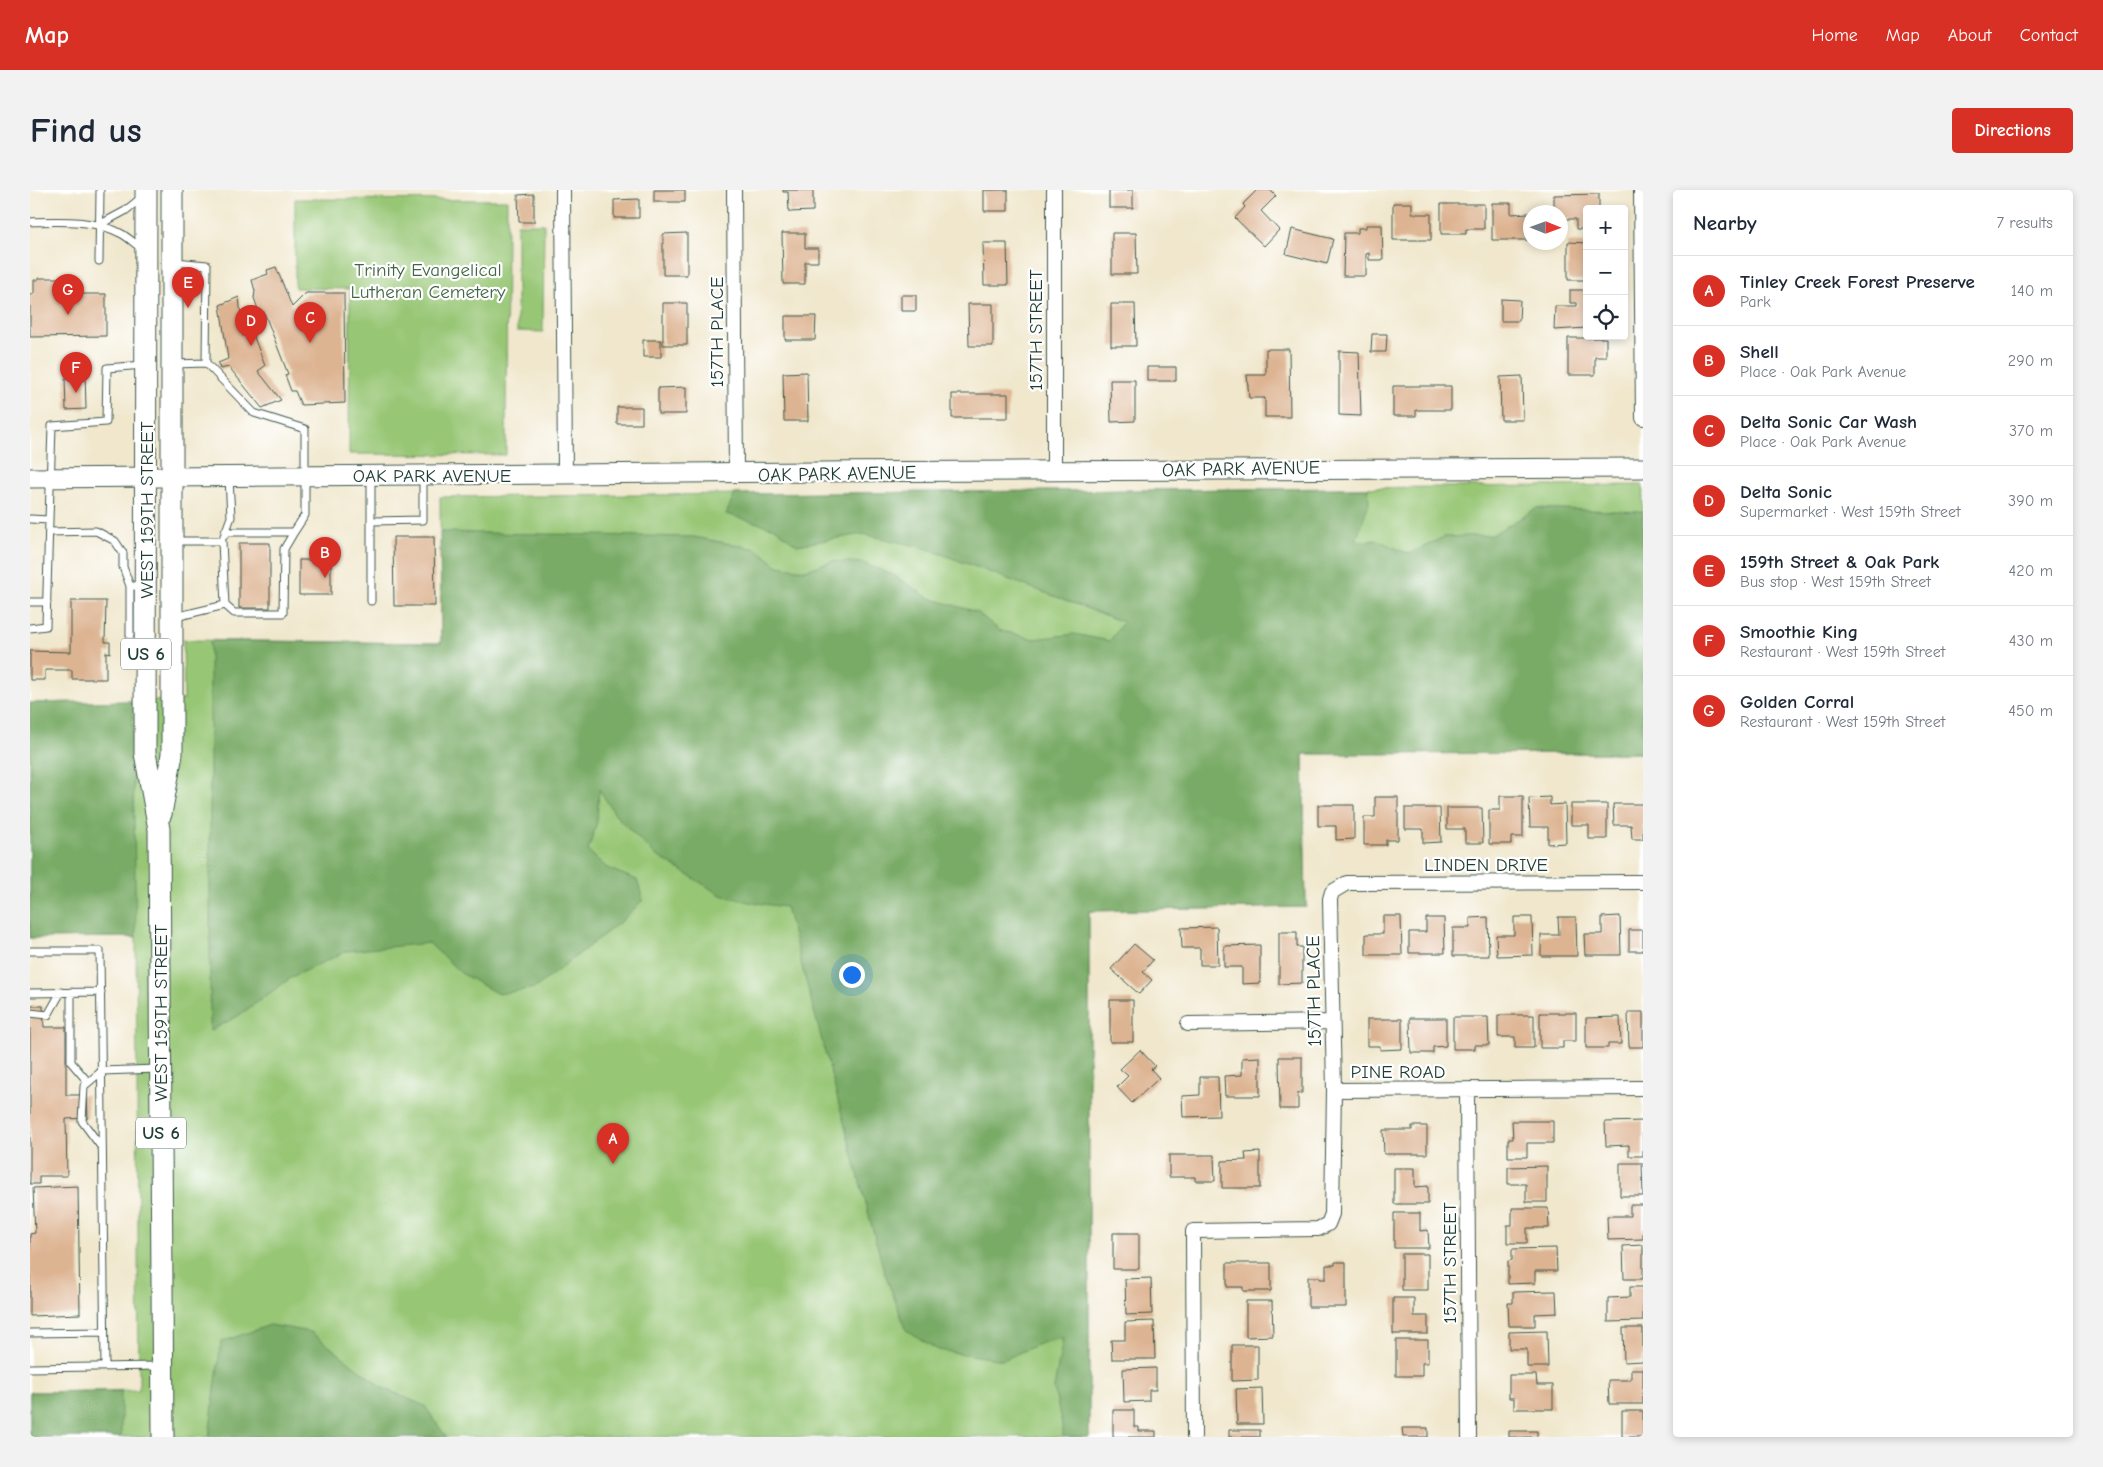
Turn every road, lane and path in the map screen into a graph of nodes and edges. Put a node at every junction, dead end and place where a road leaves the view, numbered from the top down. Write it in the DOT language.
graph roads {
  1 [pos="100,190"];
  2 [pos="172,190"];
  3 [pos="563,190"];
  4 [pos="734,190"];
  5 [pos="1054,190"];
  6 [pos="1641,190"];
  7 [pos="146,192"];
  8 [pos="30,222"];
  9 [pos="99,224"];
  10 [pos="146,251"];
  11 [pos="99,261"];
  12 [pos="172,261"];
  13 [pos="206,363"];
  14 [pos="172,364"];
  15 [pos="146,365"];
  16 [pos="1643,418"];
  17 [pos="1643,468"];
  18 [pos="1054,470"];
  19 [pos="566,474"];
  20 [pos="736,474"];
  21 [pos="304,476"];
  22 [pos="371,476"];
  23 [pos="423,476"];
  24 [pos="229,477"];
  25 [pos="30,478"];
  26 [pos="50,478"];
  27 [pos="147,478"];
  28 [pos="173,478"];
  29 [pos="30,519"];
  30 [pos="49,520"];
  31 [pos="372,521"];
  32 [pos="50,532"];
  33 [pos="225,532"];
  34 [pos="294,532"];
  35 [pos="222,540"];
  36 [pos="172,541"];
  37 [pos="138,586"];
  38 [pos="371,601"];
  39 [pos="30,602"];
  40 [pos="47,602"];
  41 [pos="225,605"];
  42 [pos="172,618"];
  43 [pos="30,628"];
  44 [pos="130,635"];
  45 [pos="159,829"];
  46 [pos="1643,882"];
  47 [pos="1332,892"];
  48 [pos="30,951"];
  49 [pos="61,992"];
  50 [pos="71,992"];
  51 [pos="101,992"];
  52 [pos="30,993"];
  53 [pos="30,1014"];
  54 [pos="1332,1022"];
  55 [pos="1188,1024"];
  56 [pos="160,1068"];
  57 [pos="102,1071"];
  58 [pos="88,1082"];
  59 [pos="1643,1088"];
  60 [pos="1334,1090"];
  61 [pos="1467,1090"];
  62 [pos="102,1148"];
  63 [pos="104,1332"];
  64 [pos="30,1333"];
  65 [pos="163,1366"];
  66 [pos="105,1367"];
  67 [pos="30,1368"];
  68 [pos="163,1437"];
  69 [pos="1194,1437"];
  70 [pos="1469,1437"];
  1 -- 9 [label="lane"];
  2 -- 12 [label="main road, WEST 159TH STREET / US 6"];
  3 -- 19 [label="street"];
  4 -- 20 [label="street, 157TH PLACE"];
  5 -- 18 [label="street, 157TH STREET"];
  6 -- 16 [label="street"];
  7 -- 9 [label="lane"];
  7 -- 10 [label="main road, WEST 159TH STREET / US 6"];
  8 -- 9 [label="lane"];
  9 -- 10 [label="lane"];
  9 -- 11 [label="lane"];
  10 -- 15 [label="main road, WEST 159TH STREET / US 6"];
  12 -- 13 [label="lane"];
  12 -- 14 [label="main road, WEST 159TH STREET / US 6"];
  13 -- 14 [label="lane"];
  13 -- 21 [label="lane"];
  14 -- 28 [label="main road, WEST 159TH STREET / US 6"];
  15 -- 26 [label="lane"];
  15 -- 27 [label="main road, WEST 159TH STREET / US 6"];
  17 -- 18 [label="street, OAK PARK AVENUE"];
  18 -- 20 [label="street, OAK PARK AVENUE"];
  19 -- 20 [label="street, OAK PARK AVENUE"];
  19 -- 23 [label="street, OAK PARK AVENUE"];
  21 -- 22 [label="street, OAK PARK AVENUE"];
  21 -- 24 [label="street, OAK PARK AVENUE"];
  21 -- 34 [label="lane"];
  22 -- 23 [label="street, OAK PARK AVENUE"];
  22 -- 31 [label="lane"];
  23 -- 31 [label="lane"];
  24 -- 28 [label="street, OAK PARK AVENUE"];
  24 -- 33 [label="lane"];
  25 -- 26 [label="street, OAK PARK AVENUE"];
  26 -- 27 [label="street, OAK PARK AVENUE"];
  26 -- 30 [label="lane"];
  27 -- 28 [label="street, OAK PARK AVENUE"];
  27 -- 37 [label="main road, WEST 159TH STREET / US 6"];
  28 -- 36 [label="main road, WEST 159TH STREET / US 6"];
  29 -- 30 [label="lane"];
  30 -- 32 [label="lane"];
  31 -- 38 [label="lane"];
  32 -- 37 [label="lane"];
  32 -- 40 [label="lane"];
  33 -- 34 [label="lane"];
  33 -- 35 [label="lane"];
  34 -- 41 [label="lane"];
  35 -- 36 [label="lane"];
  35 -- 41 [label="lane"];
  36 -- 42 [label="main road, WEST 159TH STREET / US 6"];
  37 -- 44 [label="lane"];
  37 -- 45 [label="main road, WEST 159TH STREET / US 6"];
  39 -- 40 [label="lane"];
  40 -- 43 [label="lane"];
  41 -- 42 [label="lane"];
  42 -- 45 [label="main road, WEST 159TH STREET / US 6"];
  45 -- 56 [label="main road, WEST 159TH STREET / US 6"];
  46 -- 47 [label="street, LINDEN DRIVE"];
  47 -- 54 [label="street, 157TH PLACE"];
  48 -- 51 [label="lane"];
  49 -- 50 [label="lane"];
  49 -- 52 [label="lane"];
  49 -- 53 [label="lane"];
  50 -- 51 [label="lane"];
  50 -- 58 [label="lane"];
  51 -- 57 [label="lane"];
  54 -- 55 [label="street"];
  54 -- 60 [label="street, 157TH PLACE"];
  56 -- 57 [label="lane"];
  56 -- 65 [label="main road, WEST 159TH STREET / US 6"];
  57 -- 58 [label="lane"];
  57 -- 62 [label="lane"];
  58 -- 62 [label="lane"];
  59 -- 61 [label="street, PINE ROAD"];
  60 -- 61 [label="street, PINE ROAD"];
  60 -- 69 [label="street, PINE ROAD"];
  61 -- 70 [label="street, 157TH STREET"];
  62 -- 63 [label="lane"];
  63 -- 64 [label="lane"];
  63 -- 66 [label="lane"];
  65 -- 66 [label="lane"];
  65 -- 68 [label="main road, WEST 159TH STREET / US 6"];
  66 -- 67 [label="lane"];
}
